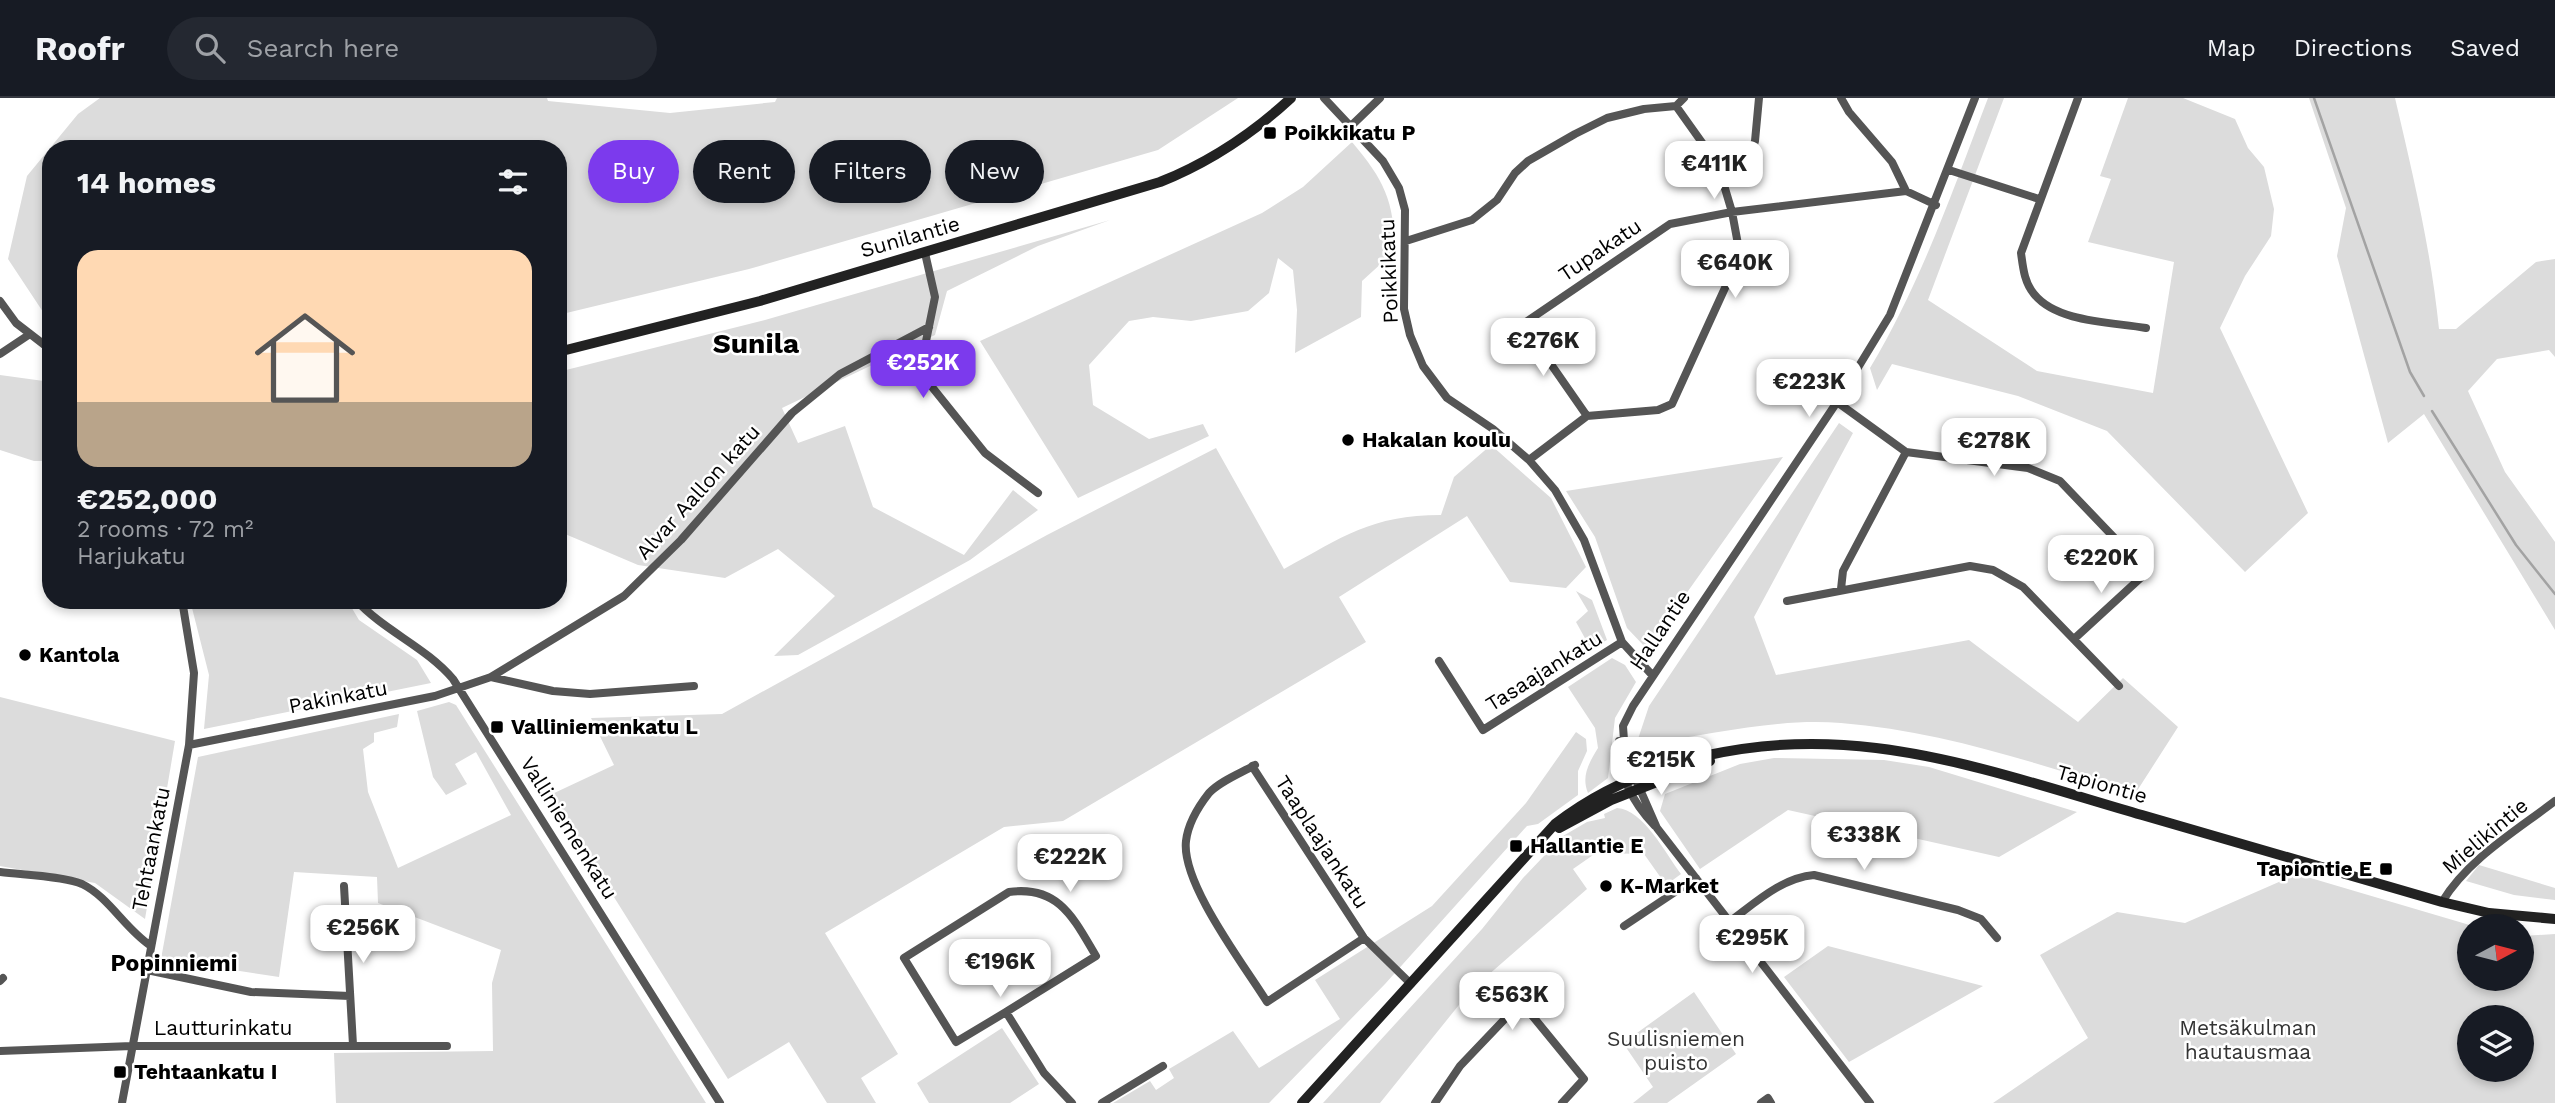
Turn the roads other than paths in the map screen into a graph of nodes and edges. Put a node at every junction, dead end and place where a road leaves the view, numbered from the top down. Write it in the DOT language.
graph roads {
  1 [pos="1291,98"];
  2 [pos="1324,98"];
  3 [pos="1380,98"];
  4 [pos="1684,98"];
  5 [pos="1759,98"];
  6 [pos="1841,98"];
  7 [pos="1975,98"];
  8 [pos="2078,98"];
  9 [pos="1676,106"];
  10 [pos="1351,126"];
  11 [pos="1718,165"];
  12 [pos="1949,170"];
  13 [pos="1906,191"];
  14 [pos="2039,199"];
  15 [pos="1936,205"];
  16 [pos="1732,212"];
  17 [pos="1406,241"];
  18 [pos="925,253"];
  19 [pos="0,301"];
  20 [pos="929,327"];
  21 [pos="2146,328"];
  22 [pos="30,334"];
  23 [pos="42,344"];
  24 [pos="567,350"];
  25 [pos="0,354"];
  26 [pos="1837,402"];
  27 [pos="1587,416"];
  28 [pos="1906,452"];
  29 [pos="1529,460"];
  30 [pos="1038,493"];
  31 [pos="1841,589"];
  32 [pos="1787,601"];
  33 [pos="183,609"];
  34 [pos="365,609"];
  35 [pos="2074,639"];
  36 [pos="1622,642"];
  37 [pos="1439,661"];
  38 [pos="1653,676"];
  39 [pos="491,677"];
  40 [pos="694,686"];
  41 [pos="2119,686"];
  42 [pos="461,690"];
  43 [pos="189,745"];
  44 [pos="1632,785"];
  45 [pos="2555,801"];
  46 [pos="0,872"];
  47 [pos="1696,878"];
  48 [pos="344,886"];
  49 [pos="2442,902"];
  50 [pos="2555,919"];
  51 [pos="1729,922"];
  52 [pos="1624,926"];
  53 [pos="1363,937"];
  54 [pos="1997,938"];
  55 [pos="151,946"];
  56 [pos="147,970"];
  57 [pos="1411,984"];
  58 [pos="350,996"];
  59 [pos="1006,1012"];
  60 [pos="353,1045"];
  61 [pos="132,1046"];
  62 [pos="447,1046"];
  63 [pos="0,1051"];
  64 [pos="1163,1066"];
  65 [pos="122,1103"];
  66 [pos="720,1103"];
  67 [pos="1072,1103"];
  68 [pos="1102,1103"];
  69 [pos="1303,1103"];
  70 [pos="1435,1103"];
  71 [pos="1562,1103"];
  72 [pos="1761,1103"];
  73 [pos="1771,1103"];
  74 [pos="1870,1103"];
  1 -- 18 [label="street, Sunilantie"];
  2 -- 10 [label="street, Poikkikatu"];
  3 -- 10 [label="street"];
  4 -- 9 [label="street"];
  5 -- 11 [label="street"];
  6 -- 13 [label="street"];
  7 -- 12 [label="street, Hallantie"];
  8 -- 14 [label="street"];
  9 -- 11 [label="street"];
  9 -- 17 [label="street"];
  10 -- 17 [label="street, Poikkikatu"];
  11 -- 16 [label="street"];
  12 -- 14 [label="street"];
  12 -- 15 [label="street, Hallantie"];
  13 -- 15 [label="street"];
  13 -- 16 [label="street, Tupakatu"];
  14 -- 21 [label="street"];
  15 -- 26 [label="street, Hallantie"];
  16 -- 27 [label="street"];
  16 -- 27 [label="street, Tupakatu"];
  17 -- 29 [label="street, Poikkikatu"];
  18 -- 20 [label="street"];
  18 -- 24 [label="street, Sunilantie"];
  19 -- 22 [label="street"];
  20 -- 30 [label="street"];
  20 -- 39 [label="street, Alvar Aallon katu"];
  22 -- 23 [label="street"];
  22 -- 25 [label="street"];
  26 -- 28 [label="street"];
  26 -- 38 [label="street, Hallantie"];
  27 -- 29 [label="street"];
  28 -- 31 [label="street"];
  28 -- 35 [label="street"];
  29 -- 36 [label="street, Poikkikatu"];
  31 -- 32 [label="street"];
  31 -- 35 [label="street"];
  33 -- 43 [label="street, Tehtaankatu"];
  34 -- 42 [label="street, Valliniemenkatu"];
  35 -- 41 [label="street"];
  36 -- 37 [label="street, Tasaajankatu"];
  36 -- 38 [label="street, Poikkikatu"];
  38 -- 44 [label="street, Hallantie"];
  39 -- 40 [label="street"];
  39 -- 42 [label="street, Pakinkatu"];
  42 -- 43 [label="street, Pakinkatu"];
  42 -- 66 [label="street, Valliniemenkatu"];
  43 -- 55 [label="street, Tehtaankatu"];
  44 -- 47 [label="street, Hallantie"];
  44 -- 49 [label="street, Tapiontie"];
  44 -- 57 [label="street, Tapiontie"];
  45 -- 49 [label="street, Mielikintie"];
  46 -- 55 [label="street"];
  47 -- 51 [label="street, Hallantie"];
  47 -- 52 [label="street"];
  48 -- 58 [label="street"];
  49 -- 50 [label="street, Tapiontie"];
  51 -- 54 [label="street"];
  51 -- 74 [label="street, Hallantie"];
  53 -- 53 [label="street, Taaplaajankatu"];
  53 -- 57 [label="street, Taaplaajankatu"];
  55 -- 56 [label="street, Tehtaankatu"];
  56 -- 58 [label="street"];
  56 -- 61 [label="street, Tehtaankatu"];
  57 -- 69 [label="street"];
  58 -- 60 [label="street"];
  59 -- 59 [label="street"];
  59 -- 67 [label="street"];
  60 -- 61 [label="street, Lautturinkatu"];
  60 -- 62 [label="street, Lautturinkatu"];
  61 -- 63 [label="street, Lautturinkatu"];
  61 -- 65 [label="street, Tehtaankatu"];
  64 -- 68 [label="street"];
  70 -- 71 [label="street"];
  72 -- 73 [label="street"];
}
